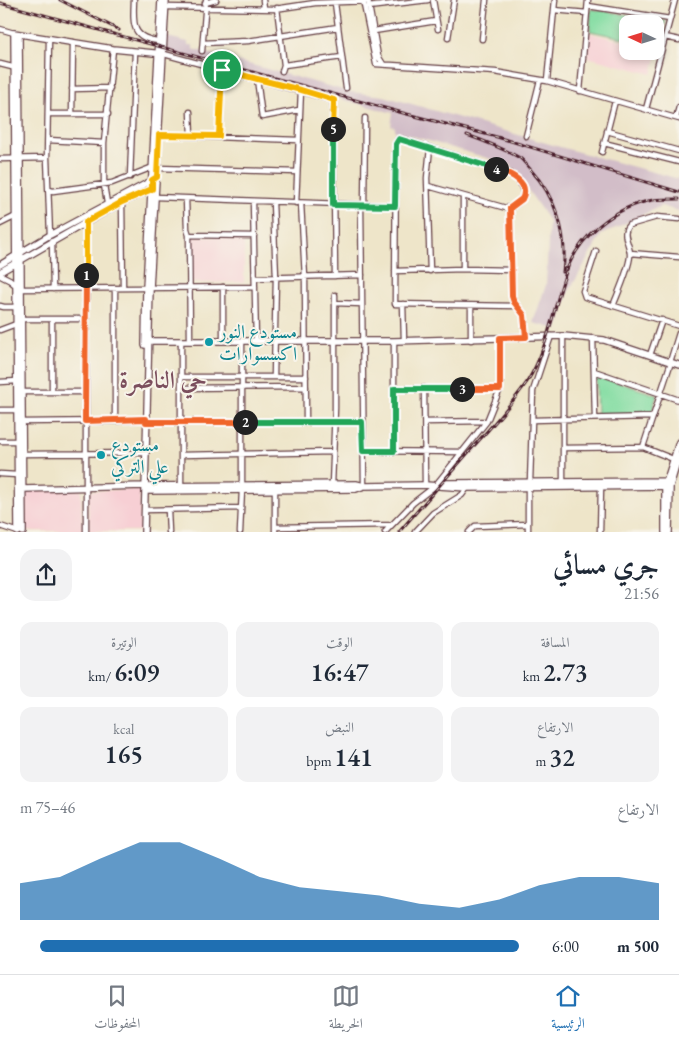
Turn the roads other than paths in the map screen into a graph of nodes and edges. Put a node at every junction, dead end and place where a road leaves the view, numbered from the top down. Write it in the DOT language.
graph roads {
  1 [pos="134,0"];
  2 [pos="161,0"];
  3 [pos="166,0"];
  4 [pos="216,0"];
  5 [pos="263,0"];
  6 [pos="428,0"];
  7 [pos="433,0"];
  8 [pos="454,0"];
  9 [pos="486,0"];
  10 [pos="555,0"];
  11 [pos="675,0"];
  12 [pos="366,1"];
  13 [pos="307,2"];
  14 [pos="334,3"];
  15 [pos="588,3"];
  16 [pos="205,4"];
  17 [pos="166,8"];
  18 [pos="264,8"];
  19 [pos="277,8"];
  20 [pos="367,8"];
  21 [pos="554,10"];
  22 [pos="587,13"];
  23 [pos="670,19"];
  24 [pos="436,21"];
  25 [pos="338,27"];
  26 [pos="0,29"];
  27 [pos="438,29"];
  28 [pos="374,31"];
  29 [pos="17,33"];
  30 [pos="281,36"];
  31 [pos="665,37"];
  32 [pos="448,38"];
  33 [pos="49,39"];
  34 [pos="482,39"];
  35 [pos="679,40"];
  36 [pos="162,41"];
  37 [pos="72,42"];
  38 [pos="203,43"];
  39 [pos="113,49"];
  40 [pos="202,50"];
  41 [pos="135,52"];
  42 [pos="161,54"];
  43 [pos="342,57"];
  44 [pos="0,64"];
  45 [pos="383,64"];
  46 [pos="284,65"];
  47 [pos="17,68"];
  48 [pos="222,70"];
  49 [pos="282,71"];
  50 [pos="257,79"];
  51 [pos="540,80"];
  52 [pos="546,81"];
  53 [pos="110,88"];
  54 [pos="346,88"];
  55 [pos="72,89"];
  56 [pos="301,90"];
  57 [pos="580,91"];
  58 [pos="615,100"];
  59 [pos="679,107"];
  60 [pos="646,109"];
  61 [pos="300,110"];
  62 [pos="190,112"];
  63 [pos="48,114"];
  64 [pos="72,114"];
  65 [pos="108,114"];
  66 [pos="365,118"];
  67 [pos="678,118"];
  68 [pos="608,130"];
  69 [pos="159,135"];
  70 [pos="191,136"];
  71 [pos="219,136"];
  72 [pos="526,136"];
  73 [pos="48,140"];
  74 [pos="298,140"];
  75 [pos="104,143"];
  76 [pos="604,143"];
  77 [pos="430,148"];
  78 [pos="679,151"];
  79 [pos="602,152"];
  80 [pos="47,158"];
  81 [pos="0,159"];
  82 [pos="18,159"];
  83 [pos="679,162"];
  84 [pos="156,167"];
  85 [pos="297,172"];
  86 [pos="130,177"];
  87 [pos="155,179"];
  88 [pos="104,185"];
  89 [pos="428,186"];
  90 [pos="154,188"];
  91 [pos="49,190"];
  92 [pos="463,196"];
  93 [pos="156,197"];
  94 [pos="186,199"];
  95 [pos="253,201"];
  96 [pos="122,202"];
  97 [pos="273,202"];
  98 [pos="107,203"];
  99 [pos="298,203"];
  100 [pos="333,205"];
  101 [pos="363,206"];
  102 [pos="395,206"];
  103 [pos="510,208"];
  104 [pos="16,216"];
  105 [pos="679,219"];
  106 [pos="86,222"];
  107 [pos="0,224"];
  108 [pos="189,235"];
  109 [pos="254,236"];
  110 [pos="51,238"];
  111 [pos="596,251"];
  112 [pos="630,253"];
  113 [pos="679,257"];
  114 [pos="18,258"];
  115 [pos="0,265"];
  116 [pos="463,269"];
  117 [pos="512,270"];
  118 [pos="395,271"];
  119 [pos="430,271"];
  120 [pos="0,274"];
  121 [pos="334,276"];
  122 [pos="362,276"];
  123 [pos="305,277"];
  124 [pos="255,278"];
  125 [pos="276,278"];
  126 [pos="19,287"];
  127 [pos="223,287"];
  128 [pos="255,287"];
  129 [pos="86,288"];
  130 [pos="115,288"];
  131 [pos="123,288"];
  132 [pos="148,288"];
  133 [pos="189,288"];
  134 [pos="53,289"];
  135 [pos="335,295"];
  136 [pos="335,303"];
  137 [pos="362,304"];
  138 [pos="403,304"];
  139 [pos="0,306"];
  140 [pos="470,306"];
  141 [pos="517,306"];
  142 [pos="613,306"];
  143 [pos="16,307"];
  144 [pos="52,319"];
  145 [pos="86,319"];
  146 [pos="662,320"];
  147 [pos="19,321"];
  148 [pos="679,326"];
  149 [pos="0,330"];
  150 [pos="679,332"];
  151 [pos="551,336"];
  152 [pos="563,336"];
  153 [pos="526,337"];
  154 [pos="500,338"];
  155 [pos="593,338"];
  156 [pos="256,340"];
  157 [pos="404,340"];
  158 [pos="471,340"];
  159 [pos="147,341"];
  160 [pos="190,341"];
  161 [pos="223,341"];
  162 [pos="242,341"];
  163 [pos="276,341"];
  164 [pos="307,341"];
  165 [pos="334,341"];
  166 [pos="363,341"];
  167 [pos="394,341"];
  168 [pos="181,342"];
  169 [pos="650,355"];
  170 [pos="670,362"];
  171 [pos="679,365"];
  172 [pos="594,371"];
  173 [pos="181,377"];
  174 [pos="242,377"];
  175 [pos="274,377"];
  176 [pos="306,377"];
  177 [pos="17,381"];
  178 [pos="0,382"];
  179 [pos="242,387"];
  180 [pos="306,387"];
  181 [pos="181,388"];
  182 [pos="424,388"];
  183 [pos="394,389"];
  184 [pos="500,389"];
  185 [pos="22,392"];
  186 [pos="52,392"];
  187 [pos="86,392"];
  188 [pos="661,393"];
  189 [pos="679,400"];
  190 [pos="0,410"];
  191 [pos="17,410"];
  192 [pos="653,417"];
  193 [pos="563,418"];
  194 [pos="595,418"];
  195 [pos="146,420"];
  196 [pos="533,420"];
  197 [pos="85,421"];
  198 [pos="115,421"];
  199 [pos="487,421"];
  200 [pos="20,422"];
  201 [pos="181,422"];
  202 [pos="242,422"];
  203 [pos="306,422"];
  204 [pos="334,422"];
  205 [pos="362,422"];
  206 [pos="425,422"];
  207 [pos="0,441"];
  208 [pos="17,441"];
  209 [pos="679,442"];
  210 [pos="643,447"];
  211 [pos="563,448"];
  212 [pos="363,451"];
  213 [pos="394,451"];
  214 [pos="333,452"];
  215 [pos="425,452"];
  216 [pos="462,452"];
  217 [pos="85,453"];
  218 [pos="146,453"];
  219 [pos="22,454"];
  220 [pos="242,454"];
  221 [pos="181,455"];
  222 [pos="676,457"];
  223 [pos="0,474"];
  224 [pos="18,475"];
  225 [pos="563,481"];
  226 [pos="668,483"];
  227 [pos="529,484"];
  228 [pos="332,485"];
  229 [pos="425,485"];
  230 [pos="181,486"];
  231 [pos="364,486"];
  232 [pos="435,486"];
  233 [pos="601,486"];
  234 [pos="85,487"];
  235 [pos="242,488"];
  236 [pos="275,488"];
  237 [pos="466,488"];
  238 [pos="23,489"];
  239 [pos="145,489"];
  240 [pos="241,508"];
  241 [pos="145,510"];
  242 [pos="168,510"];
  243 [pos="528,524"];
  244 [pos="391,525"];
  245 [pos="0,526"];
  246 [pos="275,529"];
  247 [pos="18,532"];
  248 [pos="23,532"];
  249 [pos="86,532"];
  250 [pos="144,532"];
  251 [pos="169,532"];
  252 [pos="240,532"];
  253 [pos="385,532"];
  254 [pos="415,532"];
  255 [pos="469,532"];
  256 [pos="528,532"];
  257 [pos="600,532"];
  258 [pos="665,532"];
  259 [pos="669,532"];
  1 -- 36 [label="street"];
  2 -- 36 [label="street"];
  3 -- 17 [label="street"];
  4 -- 16 [label="street"];
  5 -- 18 [label="street"];
  6 -- 20 [label="street"];
  7 -- 24 [label="street"];
  8 -- 32 [label="street"];
  9 -- 34 [label="street"];
  10 -- 21 [label="street"];
  11 -- 23 [label="street"];
  12 -- 14 [label="street"];
  12 -- 20 [label="street"];
  13 -- 14 [label="street"];
  13 -- 19 [label="street"];
  14 -- 25 [label="street"];
  15 -- 22 [label="street"];
  15 -- 23 [label="street"];
  16 -- 17 [label="street"];
  16 -- 18 [label="street"];
  16 -- 38 [label="street"];
  17 -- 36 [label="street"];
  18 -- 19 [label="street"];
  19 -- 30 [label="street"];
  20 -- 28 [label="street"];
  20 -- 45 [label="street"];
  21 -- 22 [label="street"];
  21 -- 52 [label="street"];
  22 -- 57 [label="street"];
  23 -- 31 [label="street"];
  24 -- 27 [label="street"];
  24 -- 28 [label="street"];
  25 -- 30 [label="street"];
  25 -- 43 [label="street"];
  26 -- 29 [label="street"];
  28 -- 45 [label="street"];
  29 -- 33 [label="street"];
  29 -- 47 [label="street"];
  30 -- 38 [label="street"];
  30 -- 46 [label="street"];
  31 -- 35 [label="street"];
  31 -- 60 [label="street"];
  33 -- 37 [label="street"];
  33 -- 63 [label="street"];
  36 -- 42 [label="street"];
  37 -- 39 [label="street"];
  37 -- 55 [label="street"];
  38 -- 40 [label="street"];
  39 -- 41 [label="street"];
  39 -- 53 [label="street"];
  41 -- 42 [label="street"];
  41 -- 86 [label="street"];
  42 -- 48 [label="street"];
  42 -- 69 [label="street"];
  42 -- 84 [label="street"];
  43 -- 46 [label="street"];
  43 -- 54 [label="street"];
  44 -- 47 [label="street"];
  45 -- 51 [label="street"];
  46 -- 49 [label="street"];
  47 -- 82 [label="street"];
  48 -- 50 [label="street"];
  48 -- 71 [label="street"];
  50 -- 56 [label="street"];
  50 -- 61 [label="street"];
  51 -- 52 [label="street"];
  51 -- 72 [label="street"];
  52 -- 57 [label="street"];
  53 -- 55 [label="street"];
  53 -- 65 [label="street"];
  55 -- 64 [label="street"];
  56 -- 61 [label="street"];
  56 -- 100 [label="street"];
  57 -- 58 [label="street"];
  58 -- 60 [label="street"];
  58 -- 68 [label="street"];
  59 -- 67 [label="street"];
  60 -- 67 [label="street"];
  61 -- 74 [label="street"];
  62 -- 70 [label="street"];
  63 -- 64 [label="street"];
  63 -- 73 [label="street"];
  64 -- 65 [label="street"];
  65 -- 75 [label="street"];
  66 -- 101 [label="street"];
  68 -- 76 [label="street"];
  68 -- 78 [label="street"];
  69 -- 70 [label="street"];
  69 -- 84 [label="street"];
  70 -- 71 [label="street"];
  71 -- 74 [label="street"];
  73 -- 75 [label="street"];
  73 -- 80 [label="street"];
  74 -- 85 [label="street"];
  75 -- 88 [label="street"];
  76 -- 79 [label="street"];
  76 -- 83 [label="street"];
  77 -- 89 [label="street"];
  77 -- 102 [label="street"];
  77 -- 103 [label="street"];
  80 -- 82 [label="street"];
  80 -- 91 [label="street"];
  81 -- 82 [label="street"];
  82 -- 104 [label="street"];
  82 -- 114 [label="street"];
  84 -- 85 [label="street"];
  84 -- 86 [label="street"];
  84 -- 87 [label="street"];
  85 -- 99 [label="street"];
  86 -- 88 [label="street"];
  87 -- 90 [label="street"];
  87 -- 98 [label="street"];
  88 -- 91 [label="street"];
  88 -- 98 [label="street"];
  89 -- 92 [label="street"];
  89 -- 119 [label="street"];
  90 -- 93 [label="street"];
  90 -- 96 [label="street"];
  90 -- 132 [label="street"];
  91 -- 110 [label="street"];
  92 -- 103 [label="street"];
  92 -- 116 [label="street"];
  93 -- 94 [label="street"];
  93 -- 132 [label="street"];
  94 -- 95 [label="street"];
  94 -- 108 [label="street"];
  95 -- 97 [label="street"];
  95 -- 109 [label="street"];
  96 -- 106 [label="street"];
  96 -- 131 [label="street"];
  97 -- 99 [label="street"];
  97 -- 125 [label="street"];
  98 -- 110 [label="street"];
  99 -- 100 [label="street"];
  99 -- 123 [label="street"];
  100 -- 101 [label="street"];
  100 -- 121 [label="street"];
  101 -- 102 [label="street"];
  101 -- 122 [label="street"];
  102 -- 118 [label="street"];
  103 -- 117 [label="street"];
  104 -- 107 [label="street"];
  104 -- 114 [label="street"];
  105 -- 112 [label="street"];
  106 -- 110 [label="street"];
  106 -- 129 [label="street"];
  108 -- 109 [label="street"];
  108 -- 133 [label="street"];
  109 -- 124 [label="street"];
  110 -- 114 [label="street"];
  110 -- 134 [label="street"];
  111 -- 142 [label="street"];
  112 -- 113 [label="street"];
  112 -- 142 [label="street"];
  114 -- 115 [label="street"];
  114 -- 120 [label="street"];
  114 -- 126 [label="street"];
  116 -- 117 [label="street"];
  116 -- 119 [label="street"];
  117 -- 141 [label="street"];
  118 -- 119 [label="street"];
  118 -- 138 [label="street"];
  120 -- 126 [label="street"];
  121 -- 122 [label="street"];
  121 -- 123 [label="street"];
  122 -- 137 [label="street"];
  123 -- 125 [label="street"];
  123 -- 164 [label="street"];
  124 -- 125 [label="street"];
  124 -- 128 [label="street"];
  125 -- 163 [label="street"];
  126 -- 134 [label="street"];
  126 -- 143 [label="street"];
  126 -- 147 [label="street"];
  127 -- 128 [label="street"];
  127 -- 133 [label="street"];
  127 -- 161 [label="street"];
  128 -- 156 [label="street"];
  129 -- 130 [label="street"];
  129 -- 134 [label="street"];
  129 -- 145 [label="street"];
  130 -- 131 [label="street"];
  130 -- 198 [label="street"];
  131 -- 132 [label="street"];
  132 -- 133 [label="street"];
  132 -- 159 [label="street"];
  133 -- 160 [label="street"];
  135 -- 136 [label="street"];
  136 -- 137 [label="street"];
  136 -- 165 [label="street"];
  137 -- 166 [label="street"];
  138 -- 140 [label="street"];
  138 -- 157 [label="street"];
  139 -- 143 [label="street"];
  140 -- 141 [label="street"];
  140 -- 158 [label="street"];
  141 -- 153 [label="street"];
  142 -- 146 [label="street"];
  143 -- 147 [label="street"];
  144 -- 145 [label="street"];
  144 -- 147 [label="street"];
  144 -- 186 [label="street"];
  145 -- 187 [label="street"];
  146 -- 148 [label="street"];
  146 -- 169 [label="street"];
  147 -- 149 [label="street"];
  147 -- 177 [label="street"];
  147 -- 185 [label="street"];
  150 -- 170 [label="street"];
  151 -- 152 [label="street"];
  151 -- 153 [label="street"];
  151 -- 196 [label="street"];
  152 -- 155 [label="street"];
  152 -- 193 [label="street"];
  153 -- 154 [label="street"];
  154 -- 158 [label="street"];
  154 -- 184 [label="street"];
  155 -- 169 [label="street"];
  155 -- 172 [label="street"];
  156 -- 162 [label="street"];
  156 -- 163 [label="street"];
  157 -- 158 [label="street"];
  157 -- 167 [label="street"];
  159 -- 168 [label="street"];
  159 -- 195 [label="street"];
  160 -- 161 [label="street"];
  160 -- 168 [label="street"];
  161 -- 162 [label="street"];
  162 -- 174 [label="street"];
  163 -- 164 [label="street"];
  163 -- 175 [label="street"];
  164 -- 165 [label="street"];
  164 -- 176 [label="street"];
  165 -- 166 [label="street"];
  165 -- 204 [label="street"];
  166 -- 167 [label="street"];
  166 -- 205 [label="street"];
  167 -- 183 [label="street"];
  168 -- 173 [label="street"];
  169 -- 170 [label="street"];
  170 -- 171 [label="street"];
  170 -- 188 [label="street"];
  172 -- 188 [label="street"];
  172 -- 194 [label="street"];
  173 -- 174 [label="street"];
  173 -- 181 [label="street"];
  174 -- 175 [label="street"];
  174 -- 179 [label="street"];
  175 -- 176 [label="street"];
  176 -- 180 [label="street"];
  177 -- 178 [label="street"];
  177 -- 191 [label="street"];
  179 -- 180 [label="street"];
  179 -- 181 [label="street"];
  179 -- 202 [label="street"];
  180 -- 203 [label="street"];
  181 -- 201 [label="street"];
  182 -- 183 [label="street"];
  182 -- 184 [label="street"];
  182 -- 206 [label="street"];
  183 -- 213 [label="street"];
  184 -- 199 [label="street"];
  185 -- 186 [label="street"];
  185 -- 200 [label="street"];
  186 -- 187 [label="street"];
  187 -- 197 [label="street"];
  188 -- 189 [label="street"];
  188 -- 192 [label="street"];
  190 -- 191 [label="street"];
  191 -- 200 [label="street"];
  192 -- 194 [label="street"];
  192 -- 210 [label="street"];
  193 -- 194 [label="street"];
  193 -- 196 [label="street"];
  193 -- 211 [label="street"];
  195 -- 198 [label="street"];
  195 -- 201 [label="street"];
  195 -- 218 [label="street"];
  196 -- 227 [label="street"];
  197 -- 198 [label="street"];
  197 -- 200 [label="street"];
  197 -- 217 [label="street"];
  199 -- 206 [label="street"];
  199 -- 216 [label="street"];
  200 -- 208 [label="street"];
  200 -- 219 [label="street"];
  201 -- 202 [label="street"];
  201 -- 221 [label="street"];
  202 -- 203 [label="street"];
  202 -- 220 [label="street"];
  203 -- 204 [label="street"];
  204 -- 205 [label="street"];
  204 -- 214 [label="street"];
  205 -- 212 [label="street"];
  206 -- 215 [label="street"];
  207 -- 208 [label="street"];
  208 -- 224 [label="street"];
  209 -- 222 [label="street"];
  210 -- 211 [label="street"];
  210 -- 222 [label="street"];
  211 -- 225 [label="street"];
  212 -- 213 [label="street"];
  212 -- 231 [label="street"];
  213 -- 215 [label="street"];
  214 -- 220 [label="street"];
  214 -- 228 [label="street"];
  215 -- 216 [label="street"];
  215 -- 229 [label="street"];
  216 -- 232 [label="street"];
  217 -- 218 [label="street"];
  217 -- 219 [label="street"];
  217 -- 234 [label="street"];
  218 -- 239 [label="street"];
  219 -- 238 [label="street"];
  220 -- 221 [label="street"];
  220 -- 235 [label="street"];
  221 -- 230 [label="street"];
  222 -- 226 [label="street"];
  223 -- 224 [label="street"];
  224 -- 247 [label="street"];
  225 -- 226 [label="street"];
  225 -- 227 [label="street"];
  226 -- 233 [label="street"];
  226 -- 258 [label="street"];
  226 -- 259 [label="street"];
  227 -- 232 [label="street"];
  227 -- 233 [label="street"];
  227 -- 237 [label="street"];
  227 -- 243 [label="street"];
  228 -- 231 [label="street"];
  228 -- 236 [label="street"];
  229 -- 231 [label="street"];
  229 -- 232 [label="street"];
  230 -- 235 [label="street"];
  230 -- 239 [label="street"];
  231 -- 236 [label="street"];
  232 -- 237 [label="street"];
  232 -- 244 [label="street"];
  233 -- 257 [label="street"];
  234 -- 238 [label="street"];
  234 -- 239 [label="street"];
  234 -- 249 [label="street"];
  235 -- 236 [label="street"];
  235 -- 239 [label="street"];
  235 -- 240 [label="street"];
  236 -- 246 [label="street"];
  237 -- 254 [label="street"];
  238 -- 248 [label="street"];
  239 -- 241 [label="street"];
  240 -- 242 [label="street"];
  240 -- 252 [label="street"];
  241 -- 242 [label="street"];
  241 -- 250 [label="street"];
  242 -- 251 [label="street"];
  243 -- 255 [label="street"];
  243 -- 256 [label="street"];
  244 -- 246 [label="street"];
  244 -- 253 [label="street"];
  245 -- 247 [label="street"];
}
